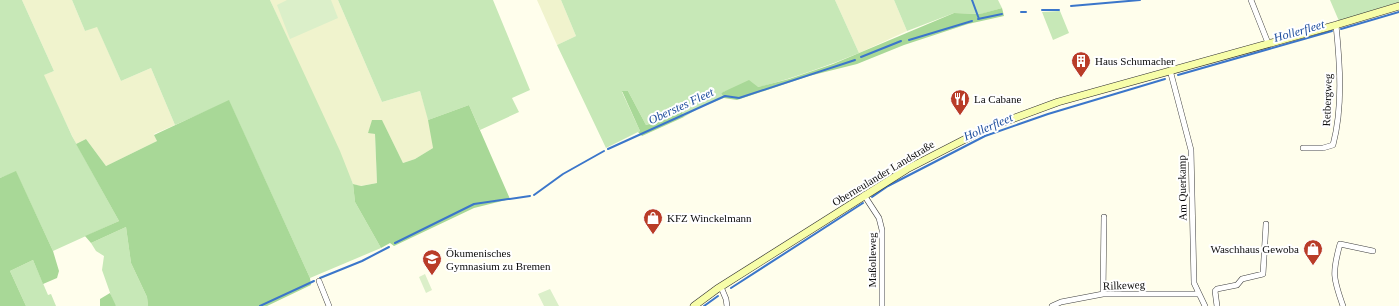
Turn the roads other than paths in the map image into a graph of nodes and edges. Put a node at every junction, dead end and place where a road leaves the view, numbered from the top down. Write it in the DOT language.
graph roads {
  1 [pos="1251,0"];
  2 [pos="1399,6"];
  3 [pos="1336,25"];
  4 [pos="1268,43"];
  5 [pos="1170,70"];
  6 [pos="1302,148"];
  7 [pos="864,195"];
  8 [pos="1104,217"];
  9 [pos="1266,224"];
  10 [pos="1373,251"];
  11 [pos="319,281"];
  12 [pos="721,287"];
  13 [pos="1103,294"];
  14 [pos="1198,294"];
  15 [pos="329,306"];
  16 [pos="694,306"];
  17 [pos="727,306"];
  18 [pos="882,306"];
  19 [pos="1052,306"];
  20 [pos="1205,306"];
  21 [pos="1216,306"];
  22 [pos="1342,306"];
  1 -- 4 [label="street"];
  2 -- 3 [label="street, Oberneulander Landstraße"];
  3 -- 4 [label="street, Oberneulander Landstraße"];
  3 -- 6 [label="street, Retbergweg"];
  4 -- 5 [label="street, Oberneulander Landstraße"];
  5 -- 7 [label="street, Oberneulander Landstraße"];
  5 -- 14 [label="street, Am Querkamp"];
  7 -- 12 [label="street, Oberneulander Landstraße"];
  7 -- 18 [label="street, Maßolleweg"];
  8 -- 13 [label="street"];
  9 -- 21 [label="street"];
  10 -- 22 [label="street"];
  11 -- 15 [label="street"];
  12 -- 16 [label="street, Oberneulander Landstraße"];
  12 -- 17 [label="street"];
  13 -- 14 [label="street, Rilkeweg"];
  13 -- 19 [label="street, Rilkeweg"];
  14 -- 20 [label="street, Am Querkamp"];
}
